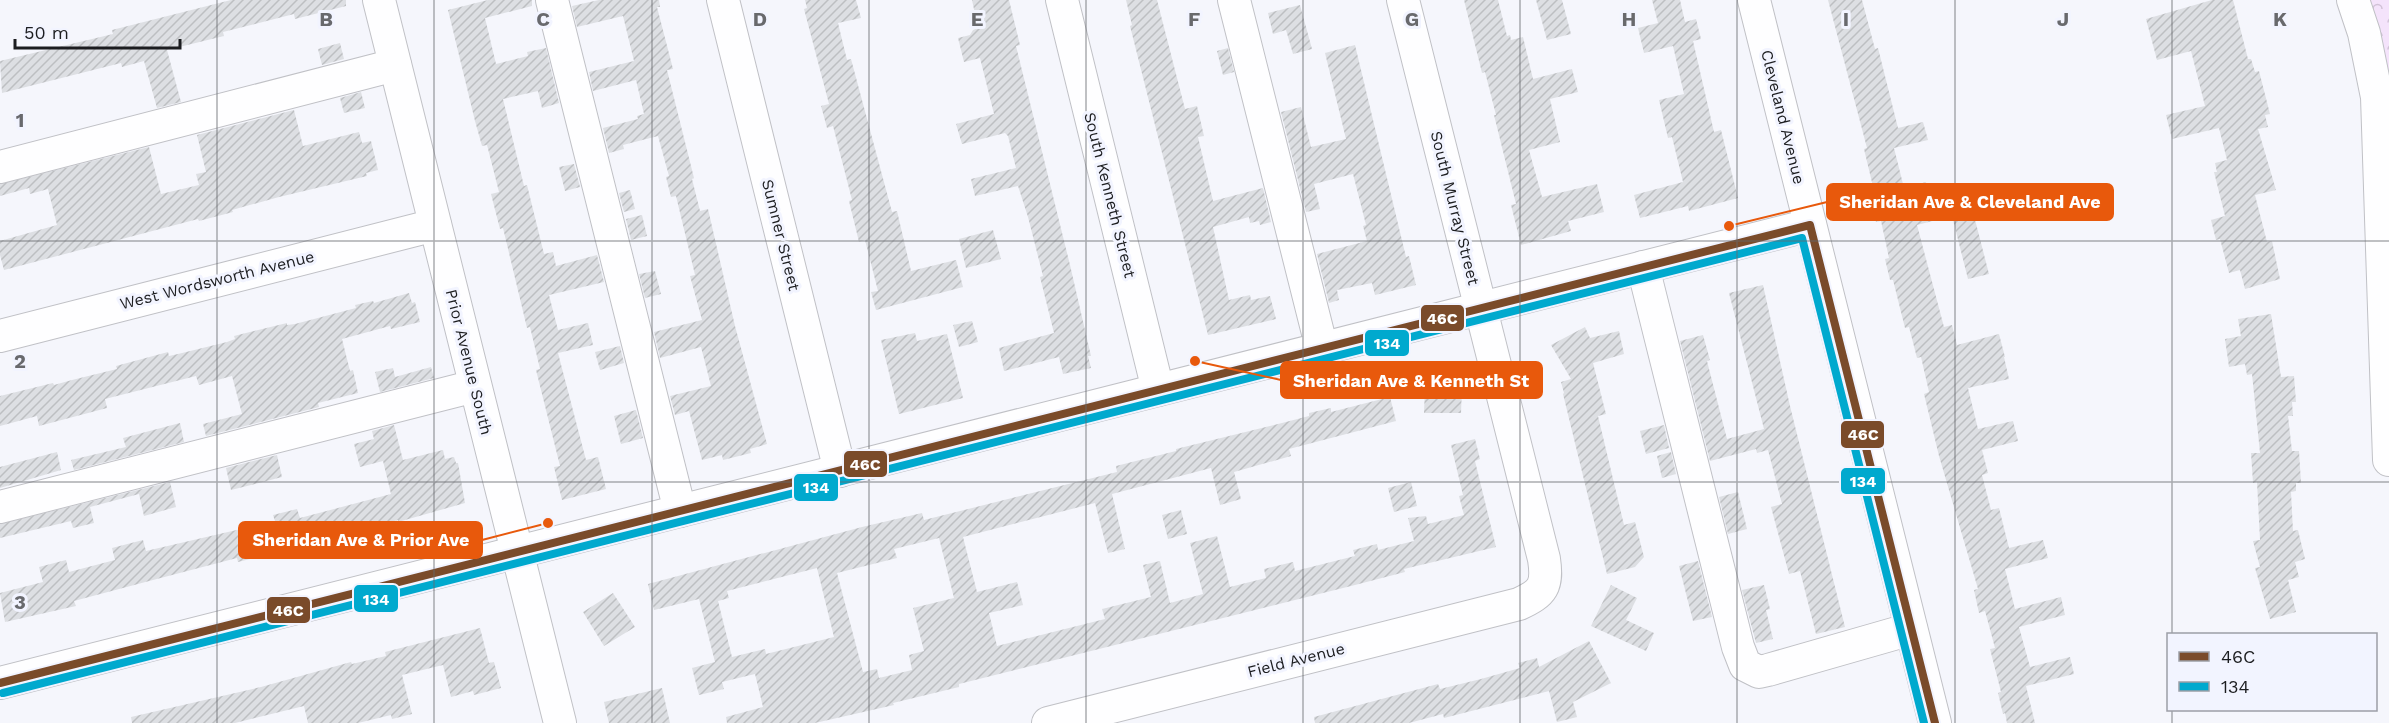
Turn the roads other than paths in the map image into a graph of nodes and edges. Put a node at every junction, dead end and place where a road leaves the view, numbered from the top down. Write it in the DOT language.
graph roads {
  1 [pos="379,0"];
  2 [pos="552,0"];
  3 [pos="723,0"];
  4 [pos="1062,0"];
  5 [pos="1234,0"];
  6 [pos="1403,0"];
  7 [pos="1754,0"];
  8 [pos="2353,0"];
  9 [pos="395,65"];
  10 [pos="0,167"];
  11 [pos="435,225"];
  12 [pos="1810,225"];
  13 [pos="1644,267"];
  14 [pos="1480,308"];
  15 [pos="0,336"];
  16 [pos="1322,349"];
  17 [pos="475,386"];
  18 [pos="1158,390"];
  19 [pos="2389,460"];
  20 [pos="840,471"];
  21 [pos="0,507"];
  22 [pos="680,511"];
  23 [pos="518,553"];
  24 [pos="1541,590"];
  25 [pos="1911,629"];
  26 [pos="0,683"];
  27 [pos="560,723"];
  28 [pos="1048,723"];
  29 [pos="1935,723"];
  1 -- 9 [label="street, Prior Avenue South"];
  2 -- 22 [label="street"];
  3 -- 20 [label="street, Sumner Street"];
  4 -- 18 [label="street, South Kenneth Street"];
  5 -- 16 [label="street"];
  6 -- 14 [label="street, South Murray Street"];
  7 -- 12 [label="street, Cleveland Avenue"];
  8 -- 19 [label="street"];
  9 -- 10 [label="street"];
  9 -- 11 [label="street, Prior Avenue South"];
  11 -- 15 [label="street, West Wordsworth Avenue"];
  11 -- 17 [label="street, Prior Avenue South"];
  12 -- 13 [label="street"];
  12 -- 25 [label="street, Cleveland Avenue"];
  13 -- 14 [label="street"];
  13 -- 25 [label="street"];
  14 -- 16 [label="street"];
  14 -- 24 [label="street, South Murray Street"];
  16 -- 18 [label="street"];
  17 -- 21 [label="street"];
  17 -- 23 [label="street, Prior Avenue South"];
  18 -- 20 [label="street"];
  20 -- 22 [label="street"];
  22 -- 23 [label="street"];
  23 -- 26 [label="street"];
  23 -- 27 [label="street, Prior Avenue South"];
  24 -- 28 [label="street, Field Avenue"];
  25 -- 29 [label="street, Cleveland Avenue"];
}
